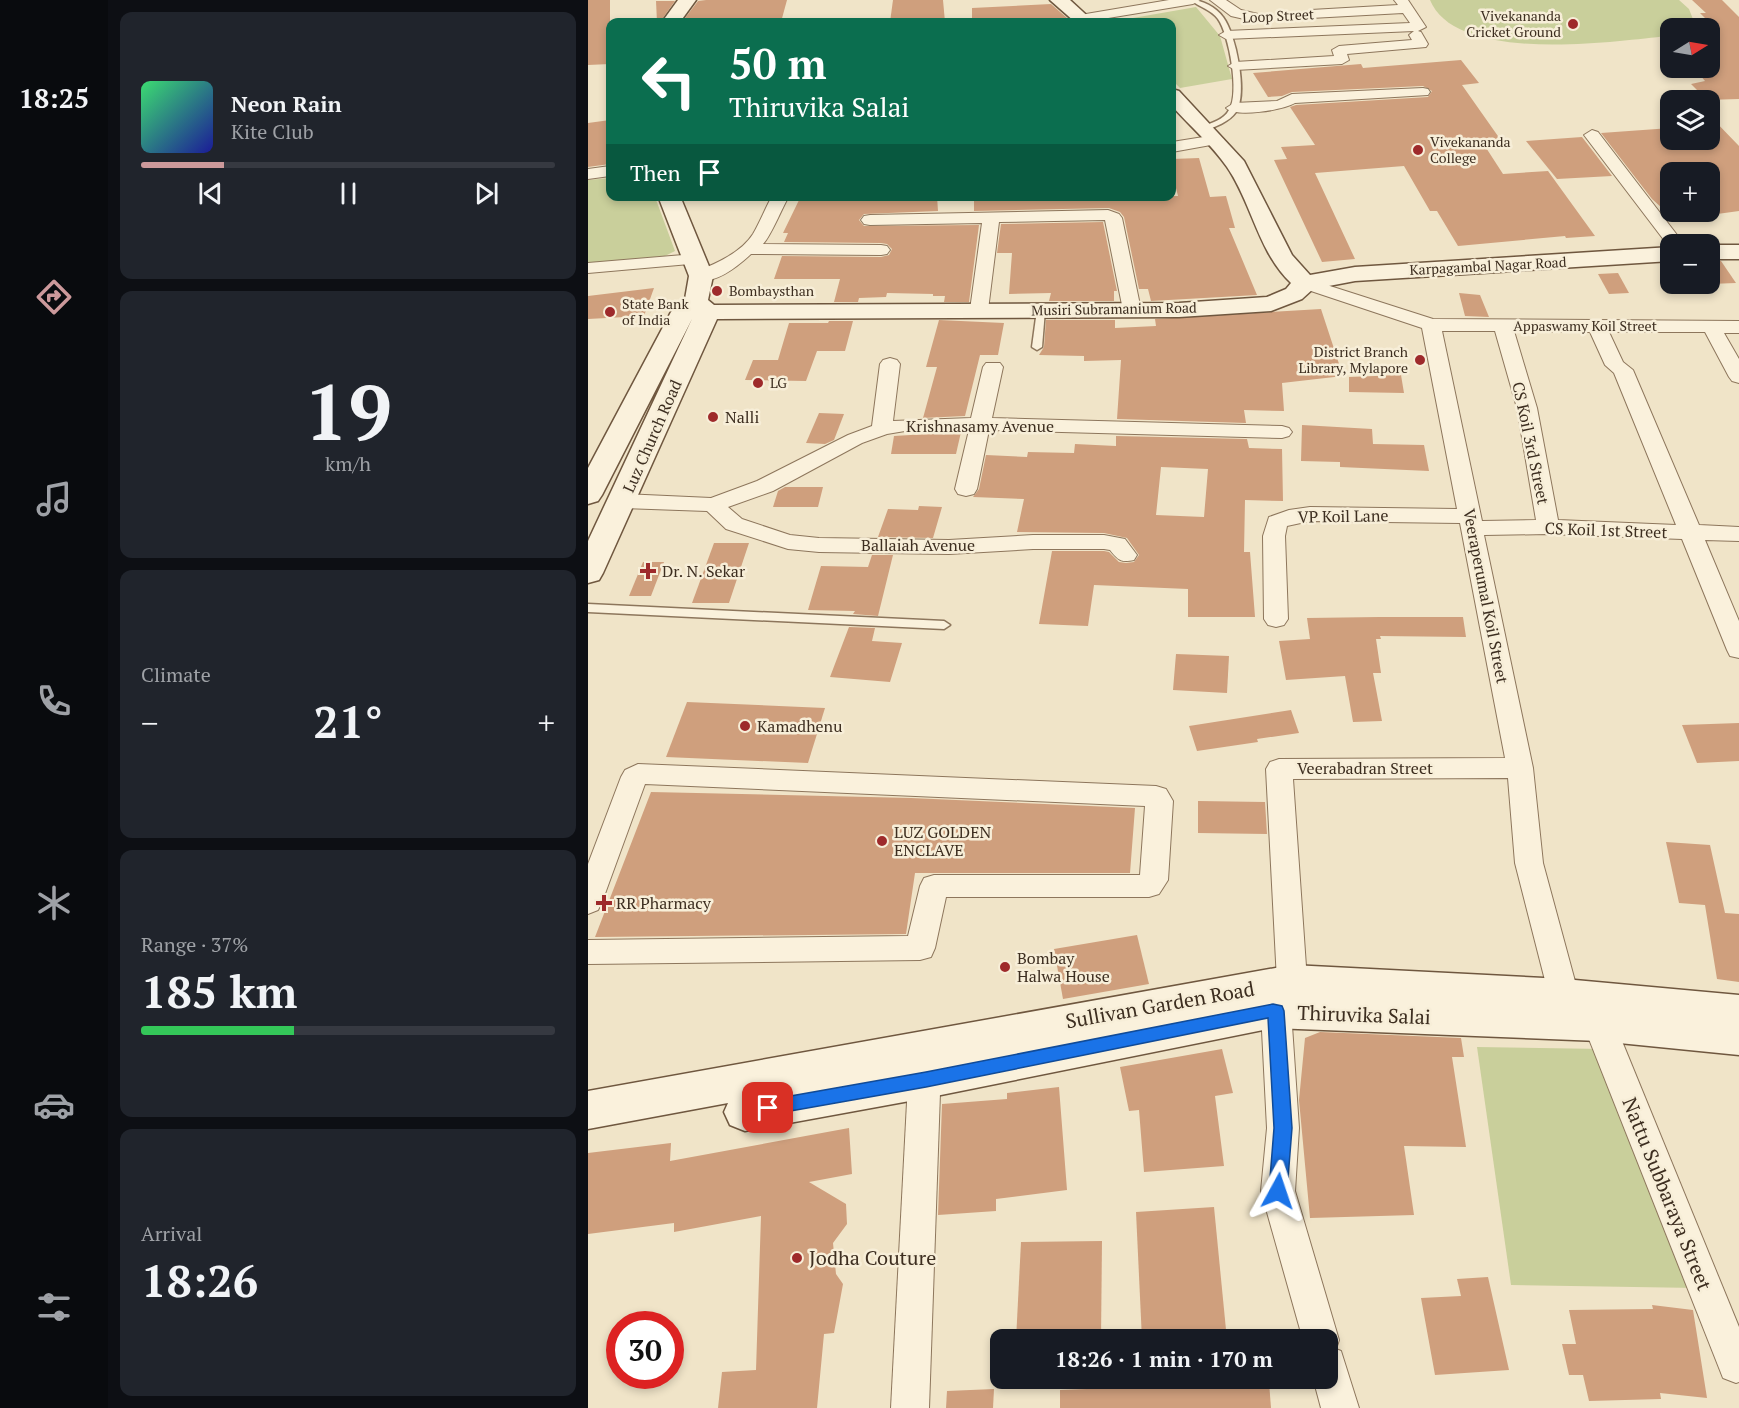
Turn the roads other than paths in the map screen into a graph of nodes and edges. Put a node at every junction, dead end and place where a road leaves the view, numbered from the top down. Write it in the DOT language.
graph roads {
  1 [pos="687,0"];
  2 [pos="1059,0"];
  3 [pos="1194,0"];
  4 [pos="1217,0"];
  5 [pos="1404,4"];
  6 [pos="1301,15"];
  7 [pos="674,18"];
  8 [pos="1079,18"];
  9 [pos="1098,18"];
  10 [pos="1221,18"];
  11 [pos="1415,27"];
  12 [pos="1226,35"];
  13 [pos="1235,66"];
  14 [pos="1423,92"];
  15 [pos="1176,100"];
  16 [pos="1234,108"];
  17 [pos="1200,133"];
  18 [pos="1592,135"];
  19 [pos="1176,145"];
  20 [pos="606,172"];
  21 [pos="588,174"];
  22 [pos="670,201"];
  23 [pos="778,201"];
  24 [pos="991,219"];
  25 [pos="870,220"];
  26 [pos="1668,234"];
  27 [pos="748,249"];
  28 [pos="881,250"];
  29 [pos="1720,252"];
  30 [pos="1739,252"];
  31 [pos="1660,255"];
  32 [pos="588,268"];
  33 [pos="1305,283"];
  34 [pos="697,292"];
  35 [pos="979,309"];
  36 [pos="1041,310"];
  37 [pos="1132,310"];
  38 [pos="1431,326"];
  39 [pos="1503,326"];
  40 [pos="1597,326"];
  41 [pos="1711,326"];
  42 [pos="1739,327"];
  43 [pos="1037,347"];
  44 [pos="890,364"];
  45 [pos="993,367"];
  46 [pos="1739,377"];
  47 [pos="981,424"];
  48 [pos="882,429"];
  49 [pos="1282,432"];
  50 [pos="966,489"];
  51 [pos="588,495"];
  52 [pos="623,501"];
  53 [pos="713,505"];
  54 [pos="1472,522"];
  55 [pos="1548,527"];
  56 [pos="1690,533"];
  57 [pos="1739,534"];
  58 [pos="1126,555"];
  59 [pos="590,565"];
  60 [pos="588,608"];
  61 [pos="1276,619"];
  62 [pos="944,625"];
  63 [pos="1739,650"];
  64 [pos="1520,768"];
  65 [pos="596,861"];
  66 [pos="588,902"];
  67 [pos="588,952"];
  68 [pos="1284,996"];
  69 [pos="1564,996"];
  70 [pos="1739,1012"];
  71 [pos="1599,1024"];
  72 [pos="1739,1037"];
  73 [pos="925,1064"];
  74 [pos="588,1110"];
  75 [pos="746,1112"];
  76 [pos="1318,1329"];
  77 [pos="1738,1370"];
  78 [pos="1335,1389"];
  79 [pos="910,1408"];
  80 [pos="1340,1408"];
  1 -- 7 [label="main road"];
  2 -- 8 [label="main road"];
  3 -- 9 [label="street"];
  3 -- 10 [label="lane"];
  4 -- 10 [label="street, Loop Street"];
  5 -- 6 [label="street, Loop Street"];
  5 -- 11 [label="street"];
  10 -- 12 [label="lane"];
  11 -- 12 [label="street"];
  11 -- 13 [label="street"];
  12 -- 13 [label="lane"];
  13 -- 16 [label="lane"];
  14 -- 16 [label="street"];
  15 -- 17 [label="main road"];
  16 -- 17 [label="lane"];
  17 -- 19 [label="street"];
  17 -- 33 [label="main road"];
  18 -- 26 [label="street"];
  20 -- 21 [label="street"];
  22 -- 34 [label="main road"];
  23 -- 27 [label="street"];
  24 -- 25 [label="street"];
  24 -- 35 [label="street"];
  24 -- 37 [label="street"];
  27 -- 28 [label="street"];
  27 -- 34 [label="street"];
  29 -- 30 [label="main road"];
  31 -- 33 [label="main road, Karpagambal Nagar Road"];
  32 -- 34 [label="street"];
  33 -- 37 [label="main road, Musiri Subramanium Road"];
  33 -- 38 [label="street"];
  34 -- 35 [label="main road, Musiri Subramanium Road"];
  34 -- 51 [label="main road, Luz Church Road"];
  34 -- 52 [label="main road, Luz Church Road"];
  35 -- 36 [label="main road, Musiri Subramanium Road"];
  36 -- 37 [label="main road, Musiri Subramanium Road"];
  36 -- 43 [label="lane"];
  38 -- 39 [label="street, Appaswamy Koil Street"];
  38 -- 54 [label="street, Veeraperumal Koil Street"];
  39 -- 40 [label="street, Appaswamy Koil Street"];
  39 -- 55 [label="street, CS Koil 3rd Street"];
  40 -- 41 [label="street, Appaswamy Koil Street"];
  40 -- 56 [label="street"];
  41 -- 42 [label="street, Appaswamy Koil Street"];
  41 -- 46 [label="street"];
  44 -- 48 [label="street"];
  45 -- 47 [label="street"];
  47 -- 48 [label="street, Krishnasamy Avenue"];
  47 -- 49 [label="street, Krishnasamy Avenue"];
  47 -- 50 [label="street"];
  48 -- 53 [label="street, Krishnasamy Avenue"];
  52 -- 53 [label="street, Krishnasamy Avenue"];
  52 -- 59 [label="main road, Luz Church Road"];
  53 -- 58 [label="street, Ballaiah Avenue"];
  54 -- 55 [label="street, CS Koil 1st Street"];
  54 -- 61 [label="street, VP Koil Lane"];
  54 -- 64 [label="street, Veeraperumal Koil Street"];
  55 -- 56 [label="street, CS Koil 1st Street"];
  56 -- 57 [label="street, CS Koil 1st Street"];
  56 -- 63 [label="street"];
  60 -- 62 [label="lane"];
  64 -- 68 [label="street, Veerabadran Street"];
  64 -- 69 [label="street, Veeraperumal Koil Street"];
  65 -- 66 [label="street"];
  65 -- 67 [label="street"];
  68 -- 69 [label="main road"];
  68 -- 71 [label="main road, Thiruvika Salai"];
  68 -- 73 [label="main road, Thiruvika Salai"];
  68 -- 76 [label="street"];
  69 -- 70 [label="main road"];
  71 -- 72 [label="main road, Thiruvika Salai"];
  71 -- 77 [label="street, Nattu Subbaraya Street"];
  73 -- 74 [label="main road"];
  73 -- 75 [label="main road, Thiruvika Salai"];
  73 -- 79 [label="street"];
  78 -- 80 [label="street"];
}
